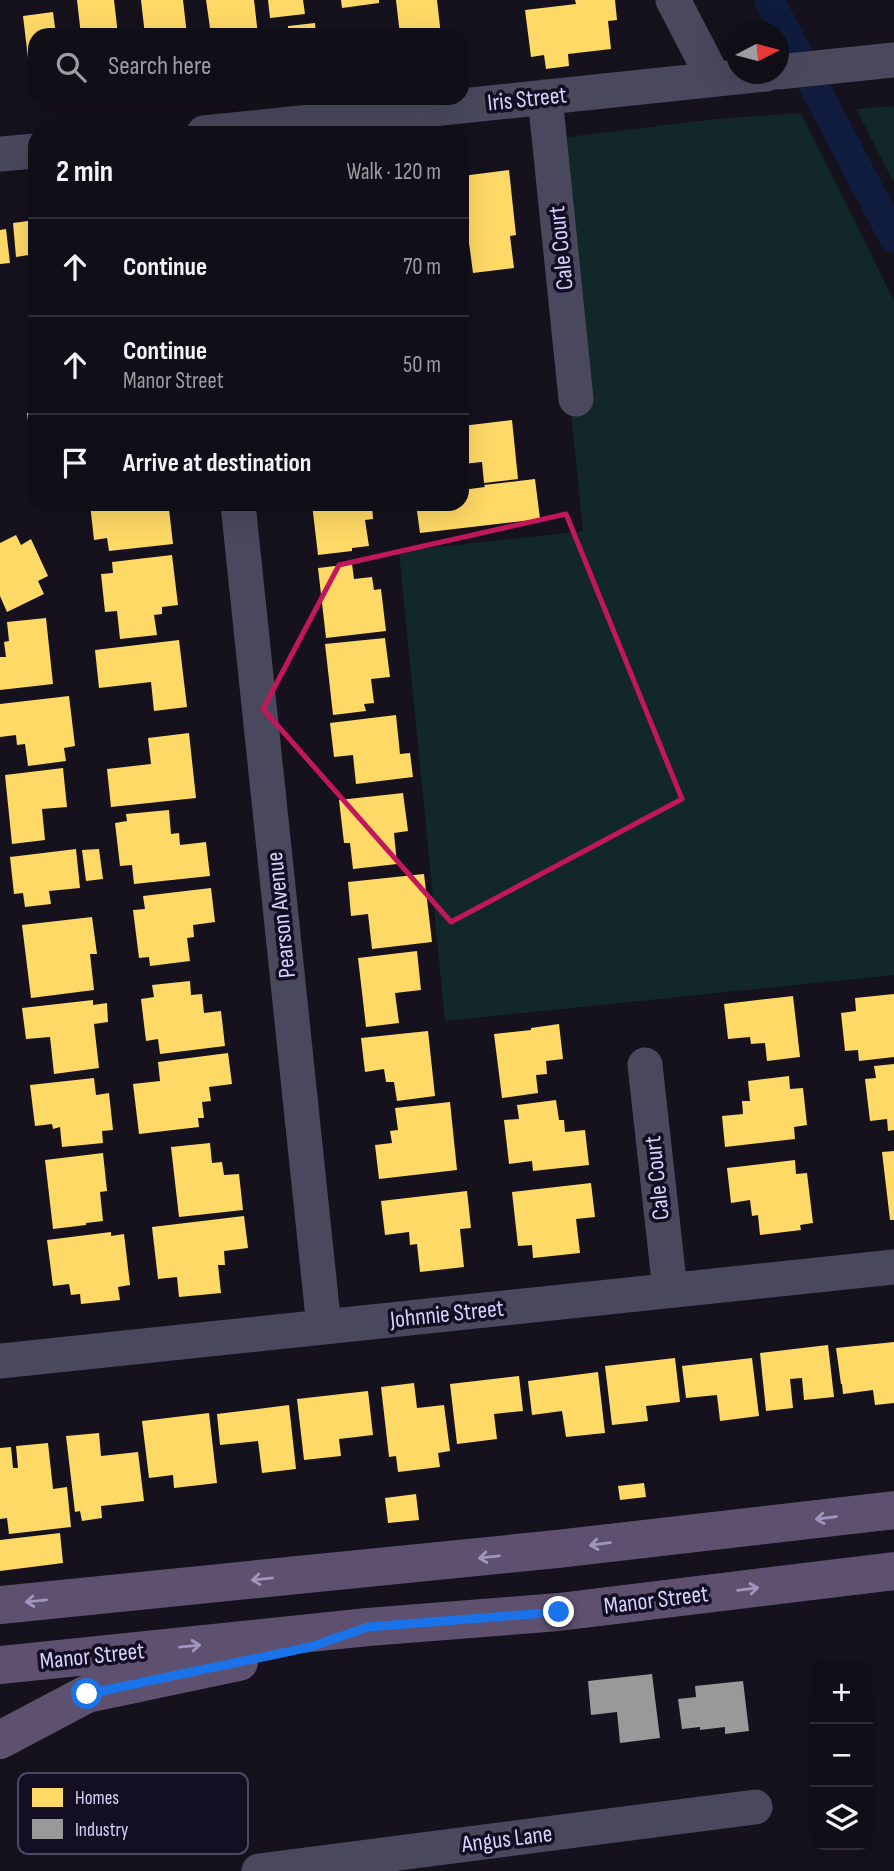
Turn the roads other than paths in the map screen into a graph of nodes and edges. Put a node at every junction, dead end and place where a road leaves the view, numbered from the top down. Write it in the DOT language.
graph roads {
  1 [pos="673,0"];
  2 [pos="888,60"];
  3 [pos="789,71"];
  4 [pos="726,78"];
  5 [pos="714,79"];
  6 [pos="545,97"];
  7 [pos="270,126"];
  8 [pos="28,152"];
  9 [pos="0,154"];
  10 [pos="576,399"];
  11 [pos="239,511"];
  12 [pos="645,1065"];
  13 [pos="894,1267"];
  14 [pos="670,1290"];
  15 [pos="324,1326"];
  16 [pos="0,1361"];
  17 [pos="894,1510"];
  18 [pos="894,1571"];
  19 [pos="0,1605"];
  20 [pos="368,1627"];
  21 [pos="0,1665"];
  22 [pos="0,1740"];
  23 [pos="755,1807"];
  24 [pos="259,1871"];
  1 -- 5 [label="street"];
  2 -- 3 [label="street"];
  4 -- 5 [label="street, Iris Street"];
  5 -- 6 [label="street, Iris Street"];
  6 -- 7 [label="street, Iris Street"];
  6 -- 10 [label="street, Cale Court"];
  8 -- 9 [label="street"];
  11 -- 15 [label="street, Pearson Avenue"];
  12 -- 14 [label="street, Cale Court"];
  13 -- 14 [label="street, Johnnie Street"];
  14 -- 15 [label="street, Johnnie Street"];
  15 -- 16 [label="street, Johnnie Street"];
  17 -- 19 [label="main road, one-way"];
  20 -- 18 [label="main road, Manor Street, one-way"];
  21 -- 20 [label="main road, Manor Street, one-way"];
  20 -- 22 [label="main road"];
  23 -- 24 [label="street, Angus Lane"];
}
